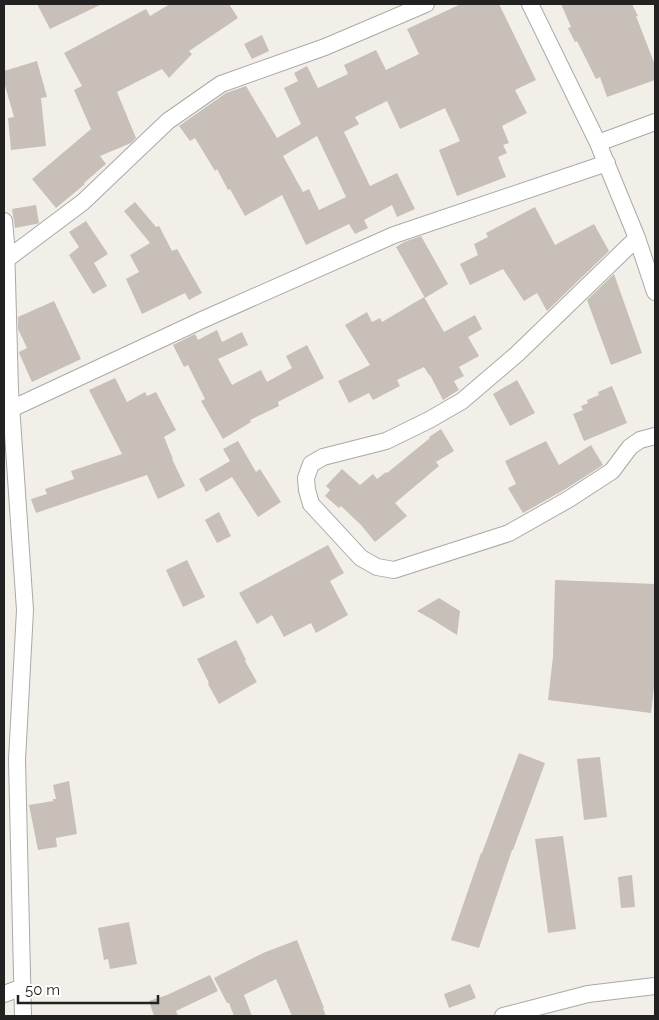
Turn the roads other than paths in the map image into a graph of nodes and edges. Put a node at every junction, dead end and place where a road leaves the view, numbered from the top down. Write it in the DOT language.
graph roads {
  1 [pos="426,4"];
  2 [pos="530,4"];
  3 [pos="655,122"];
  4 [pos="598,143"];
  5 [pos="607,163"];
  6 [pos="4,221"];
  7 [pos="637,238"];
  8 [pos="7,259"];
  9 [pos="655,292"];
  10 [pos="11,409"];
  11 [pos="655,436"];
  12 [pos="11,761"];
  13 [pos="655,986"];
  14 [pos="23,987"];
  15 [pos="4,994"];
  16 [pos="23,1016"];
  17 [pos="503,1016"];
  1 -- 8 [label="street"];
  2 -- 4 [label="street"];
  3 -- 4 [label="street"];
  4 -- 5 [label="street"];
  5 -- 7 [label="street"];
  5 -- 10 [label="street"];
  6 -- 8 [label="street"];
  7 -- 9 [label="street"];
  7 -- 11 [label="street"];
  8 -- 10 [label="street"];
  10 -- 12 [label="street"];
  12 -- 14 [label="street"];
  13 -- 17 [label="street"];
  14 -- 15 [label="street"];
  14 -- 16 [label="street"];
}
